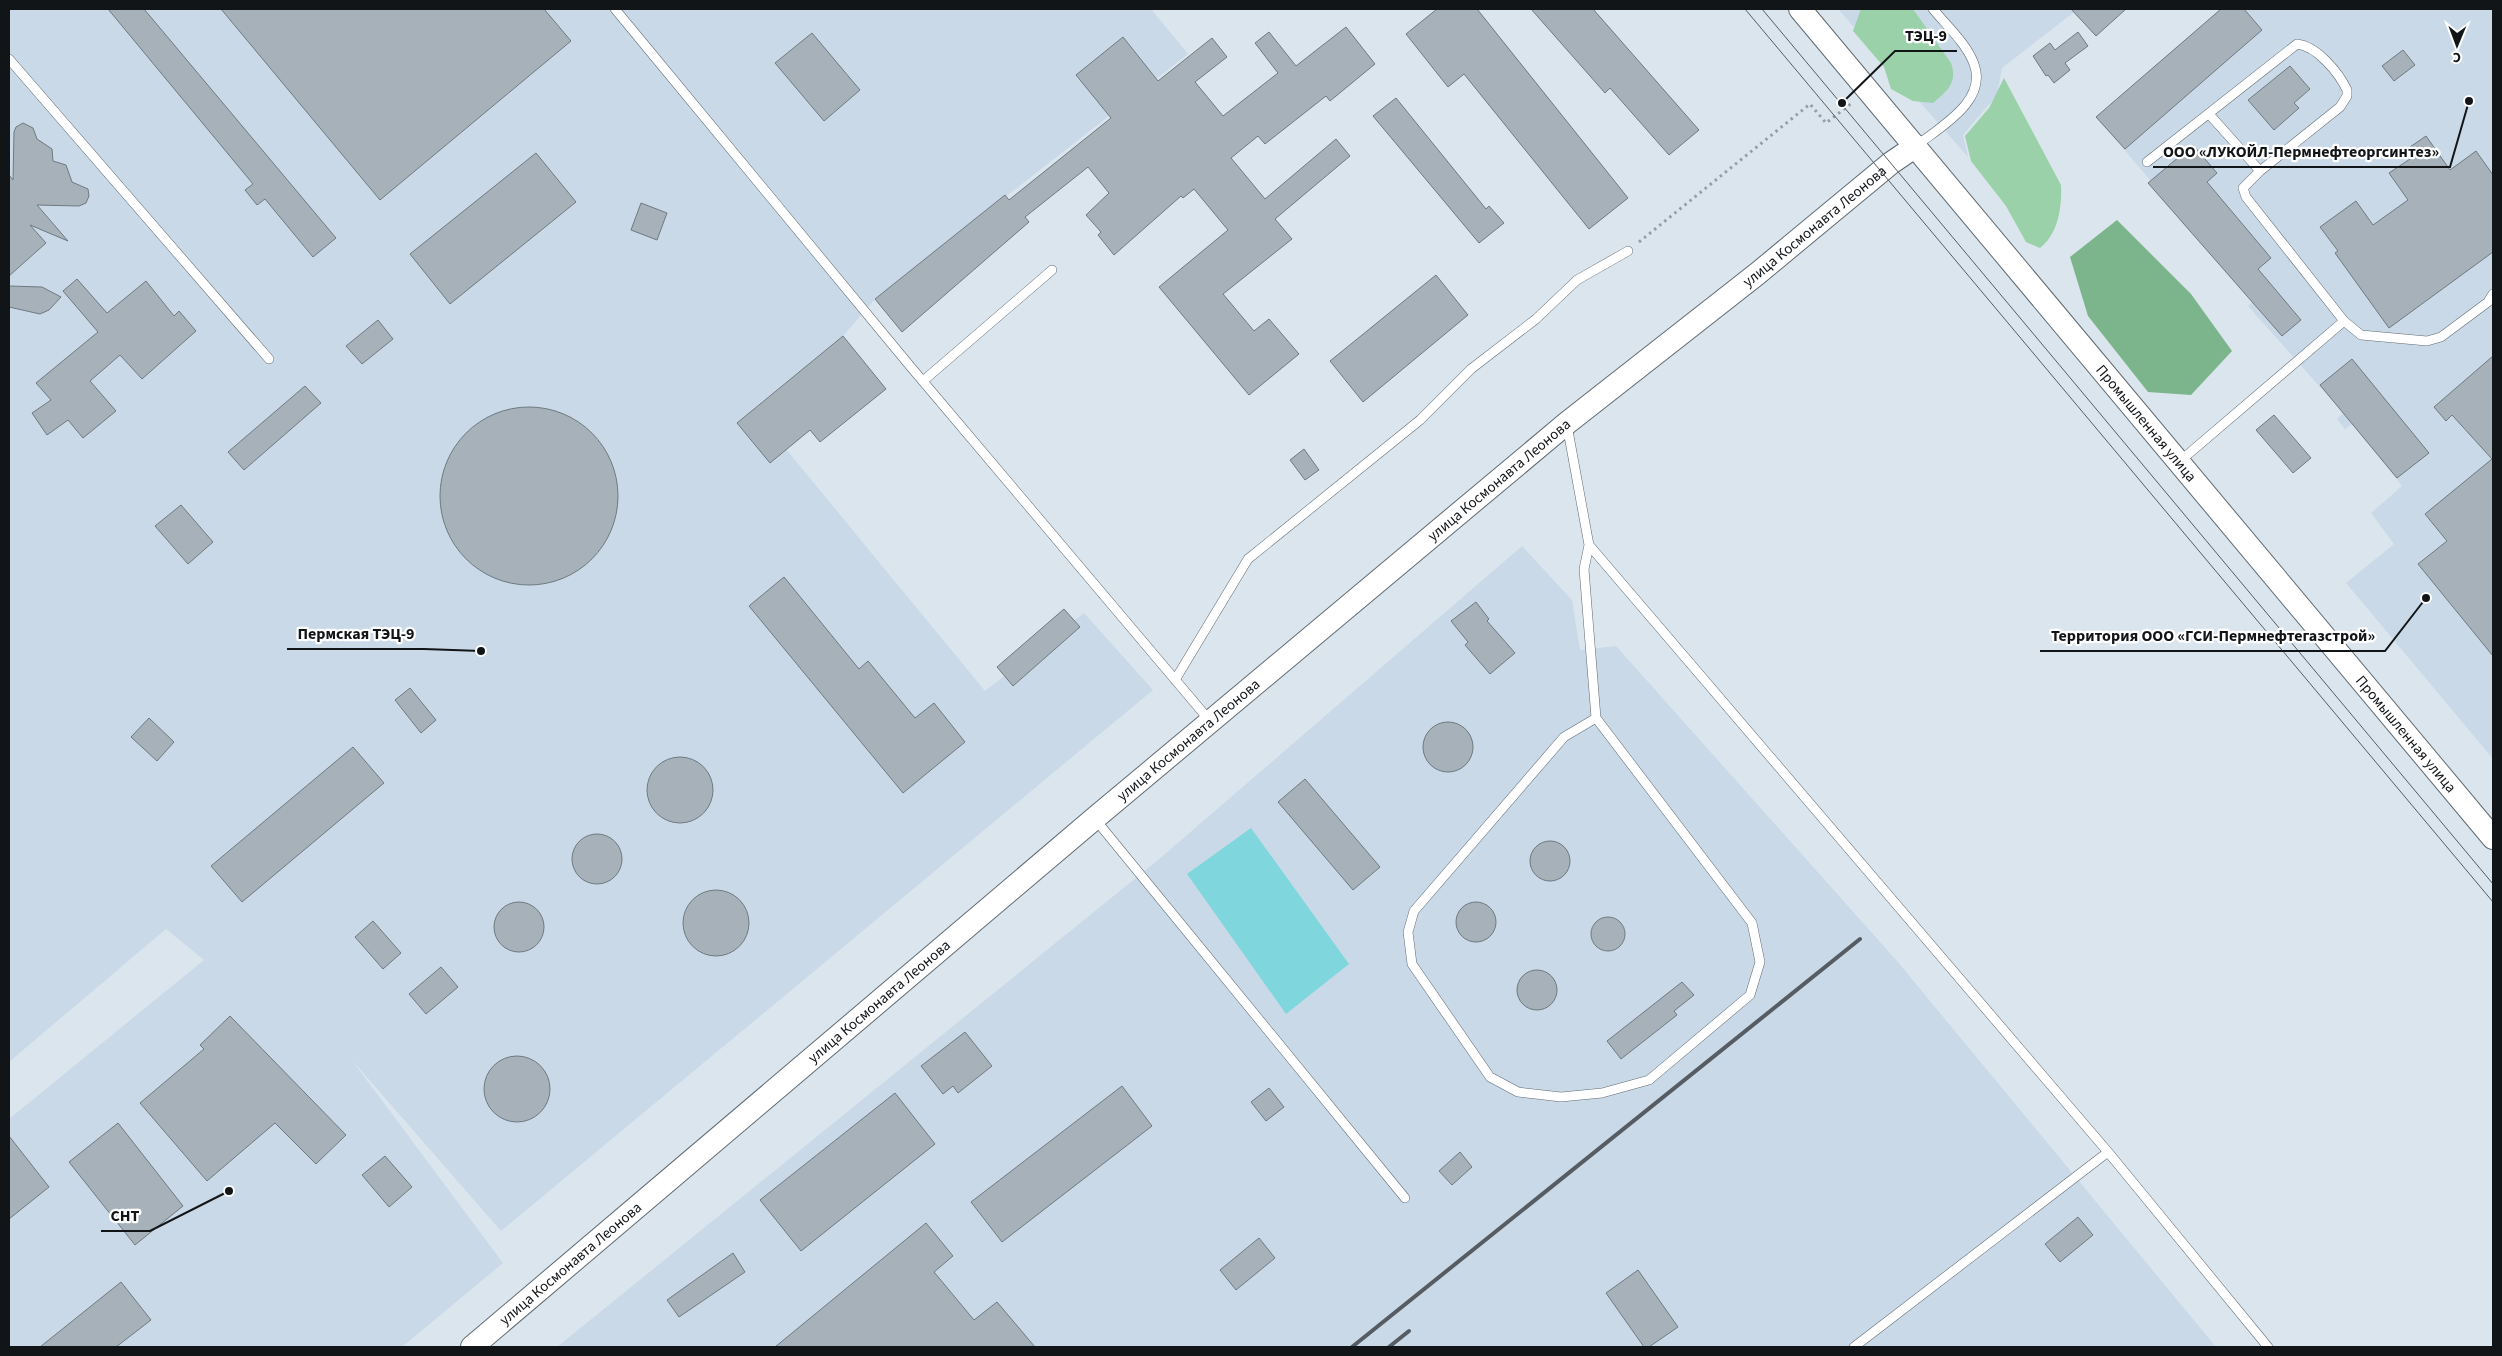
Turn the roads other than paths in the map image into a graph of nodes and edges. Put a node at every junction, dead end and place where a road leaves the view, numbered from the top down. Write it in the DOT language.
graph roads {
  1 [pos="616,9"];
  2 [pos="1800,9"];
  3 [pos="1934,9"];
  4 [pos="9,60"];
  5 [pos="2209,114"];
  6 [pos="1916,146"];
  7 [pos="2147,162"];
  8 [pos="2260,171"];
  9 [pos="1628,251"];
  10 [pos="1052,270"];
  11 [pos="2493,294"];
  12 [pos="2344,321"];
  13 [pos="269,359"];
  14 [pos="923,381"];
  15 [pos="1567,423"];
  16 [pos="2179,463"];
  17 [pos="1589,544"];
  18 [pos="1175,680"];
  19 [pos="1596,718"];
  20 [pos="1210,722"];
  21 [pos="1095,818"];
  22 [pos="2493,838"];
  23 [pos="2108,1152"];
  24 [pos="1405,1198"];
  25 [pos="472,1347"];
  26 [pos="1854,1347"];
  27 [pos="2268,1347"];
  1 -- 14 [label="lane"];
  2 -- 6 [label="street, Промышленная улица"];
  3 -- 6 [label="lane"];
  4 -- 13 [label="lane"];
  5 -- 7 [label="lane"];
  5 -- 8 [label="lane"];
  5 -- 8 [label="lane"];
  6 -- 15 [label="street, улица Космонавта Леонова"];
  6 -- 16 [label="street, Промышленная улица"];
  8 -- 12 [label="lane"];
  9 -- 18 [label="lane"];
  10 -- 14 [label="lane"];
  11 -- 12 [label="lane"];
  12 -- 16 [label="lane"];
  14 -- 18 [label="lane"];
  15 -- 17 [label="lane"];
  15 -- 20 [label="street, улица Космонавта Леонова"];
  16 -- 22 [label="street, Промышленная улица"];
  17 -- 19 [label="lane"];
  17 -- 23 [label="lane"];
  18 -- 20 [label="lane"];
  19 -- 19 [label="lane"];
  20 -- 21 [label="street, улица Космонавта Леонова"];
  21 -- 24 [label="lane"];
  21 -- 25 [label="street, улица Космонавта Леонова"];
  23 -- 26 [label="lane"];
  23 -- 27 [label="lane"];
}
